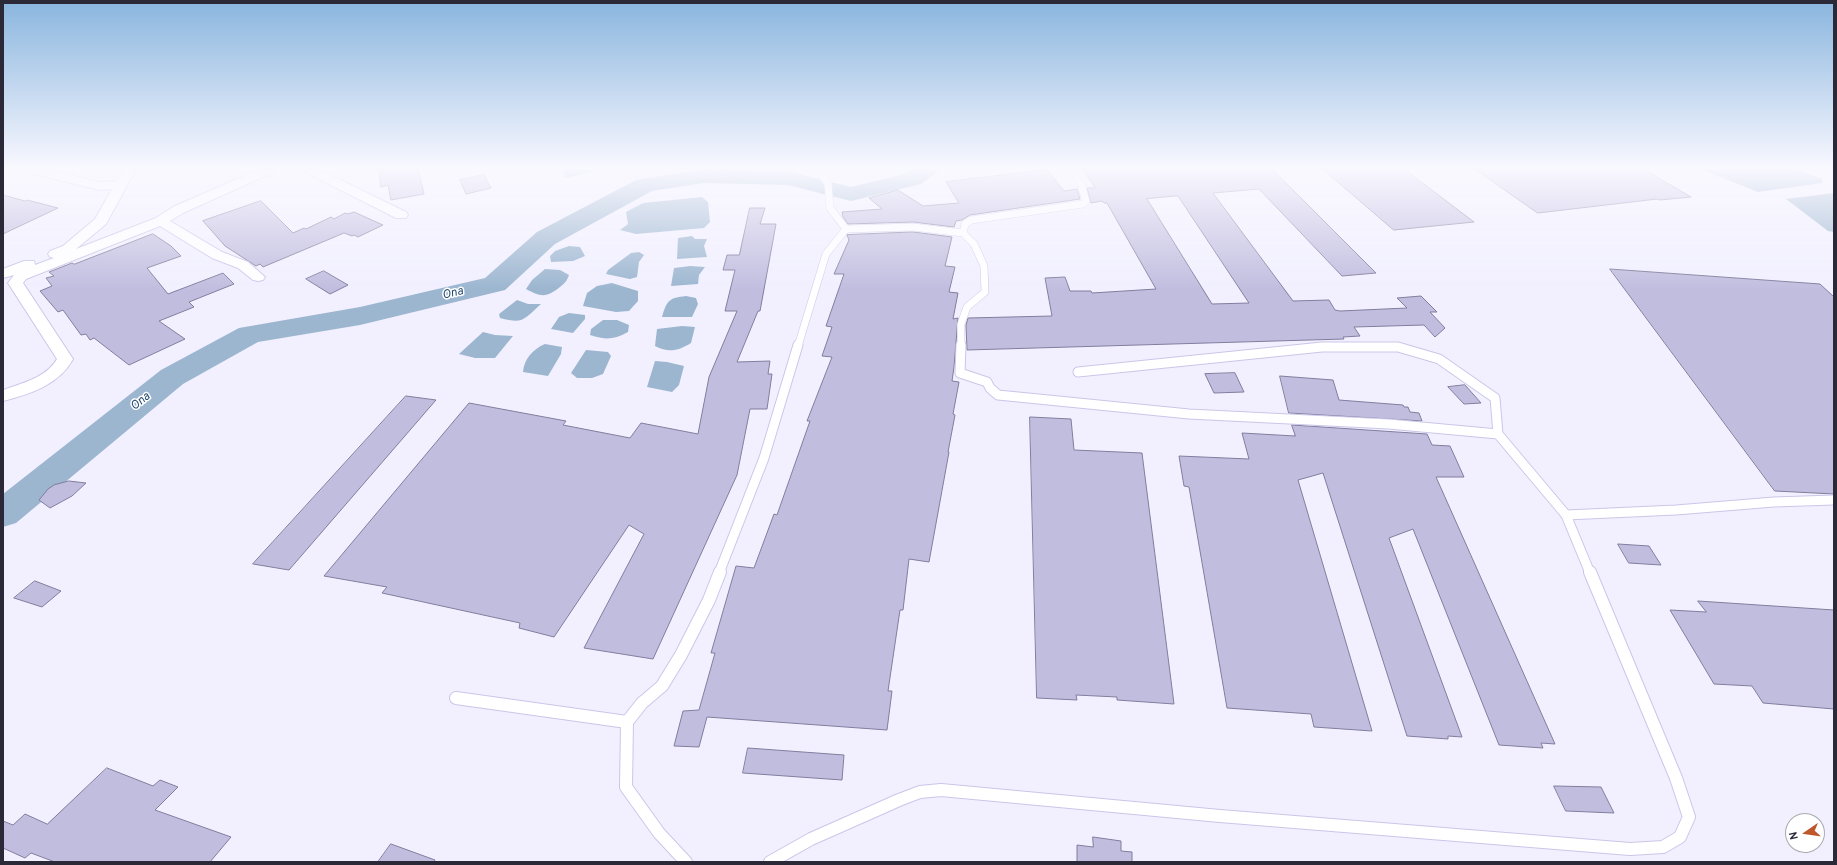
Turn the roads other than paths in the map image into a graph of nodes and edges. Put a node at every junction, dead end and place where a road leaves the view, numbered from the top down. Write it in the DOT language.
graph roads {
  1 [pos="107,209"];
  2 [pos="179,209"];
  3 [pos="390,209"];
  4 [pos="831,209"];
  5 [pos="1045,209"];
  6 [pos="401,215"];
  7 [pos="161,221"];
  8 [pos="846,229"];
  9 [pos="963,233"];
  10 [pos="76,242"];
  11 [pos="99,247"];
  12 [pos="3,274"];
  13 [pos="258,277"];
  14 [pos="1078,372"];
  15 [pos="3,396"];
  16 [pos="1498,434"];
  17 [pos="1834,500"];
  18 [pos="1566,515"];
  19 [pos="456,698"];
  20 [pos="627,722"];
  21 [pos="686,862"];
  22 [pos="770,862"];
  1 -- 10 [label="street"];
  2 -- 7 [label="street"];
  3 -- 6 [label="street"];
  4 -- 8 [label="lane"];
  5 -- 9 [label="lane"];
  7 -- 11 [label="street"];
  7 -- 13 [label="street"];
  8 -- 9 [label="lane"];
  8 -- 20 [label="lane"];
  9 -- 16 [label="lane"];
  10 -- 11 [label="street"];
  10 -- 12 [label="street"];
  11 -- 15 [label="street"];
  14 -- 16 [label="lane"];
  16 -- 18 [label="lane"];
  17 -- 18 [label="lane"];
  18 -- 22 [label="lane"];
  19 -- 20 [label="lane"];
  20 -- 21 [label="lane"];
}
